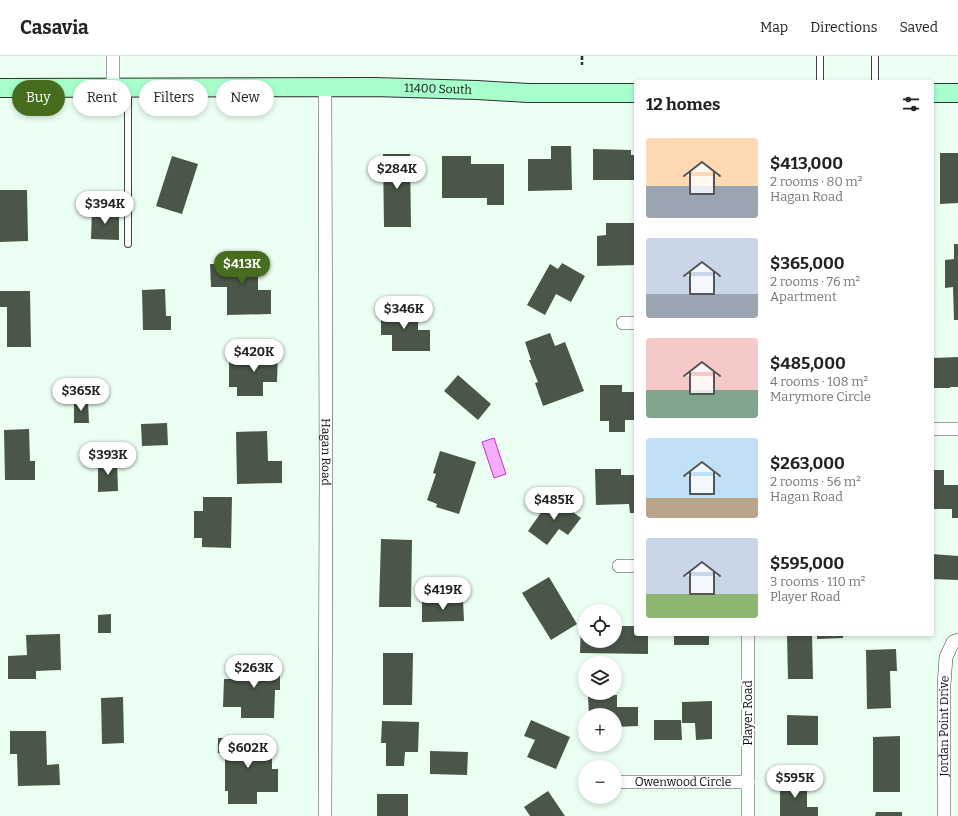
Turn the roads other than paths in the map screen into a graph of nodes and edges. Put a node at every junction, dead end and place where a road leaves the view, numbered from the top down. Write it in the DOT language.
graph roads {
  1 [pos="113,56"];
  2 [pos="820,56"];
  3 [pos="875,56"];
  4 [pos="119,80"];
  5 [pos="820,80"];
  6 [pos="875,80"];
  7 [pos="325,87"];
  8 [pos="0,88"];
  9 [pos="73,88"];
  10 [pos="131,88"];
  11 [pos="958,92"];
  12 [pos="634,93"];
  13 [pos="934,93"];
  14 [pos="122,116"];
  15 [pos="128,244"];
  16 [pos="934,429"];
  17 [pos="958,429"];
  18 [pos="619,566"];
  19 [pos="634,566"];
  20 [pos="748,636"];
  21 [pos="958,640"];
  22 [pos="622,782"];
  23 [pos="748,782"];
  24 [pos="325,816"];
  25 [pos="748,816"];
  26 [pos="944,816"];
  1 -- 4 [label="street"];
  2 -- 5 [label="lane"];
  3 -- 6 [label="lane"];
  7 -- 10 [label="main road, 11400 South"];
  7 -- 12 [label="main road, 11400 South"];
  7 -- 24 [label="street, Hagan Road"];
  8 -- 9 [label="main road, 11400 South"];
  11 -- 13 [label="main road"];
  14 -- 15 [label="lane"];
  16 -- 17 [label="street"];
  18 -- 19 [label="street"];
  20 -- 23 [label="street, Player Road"];
  21 -- 26 [label="street, Jordan Point Drive"];
  22 -- 23 [label="street, Owenwood Circle"];
  23 -- 25 [label="street, Player Road"];
}
